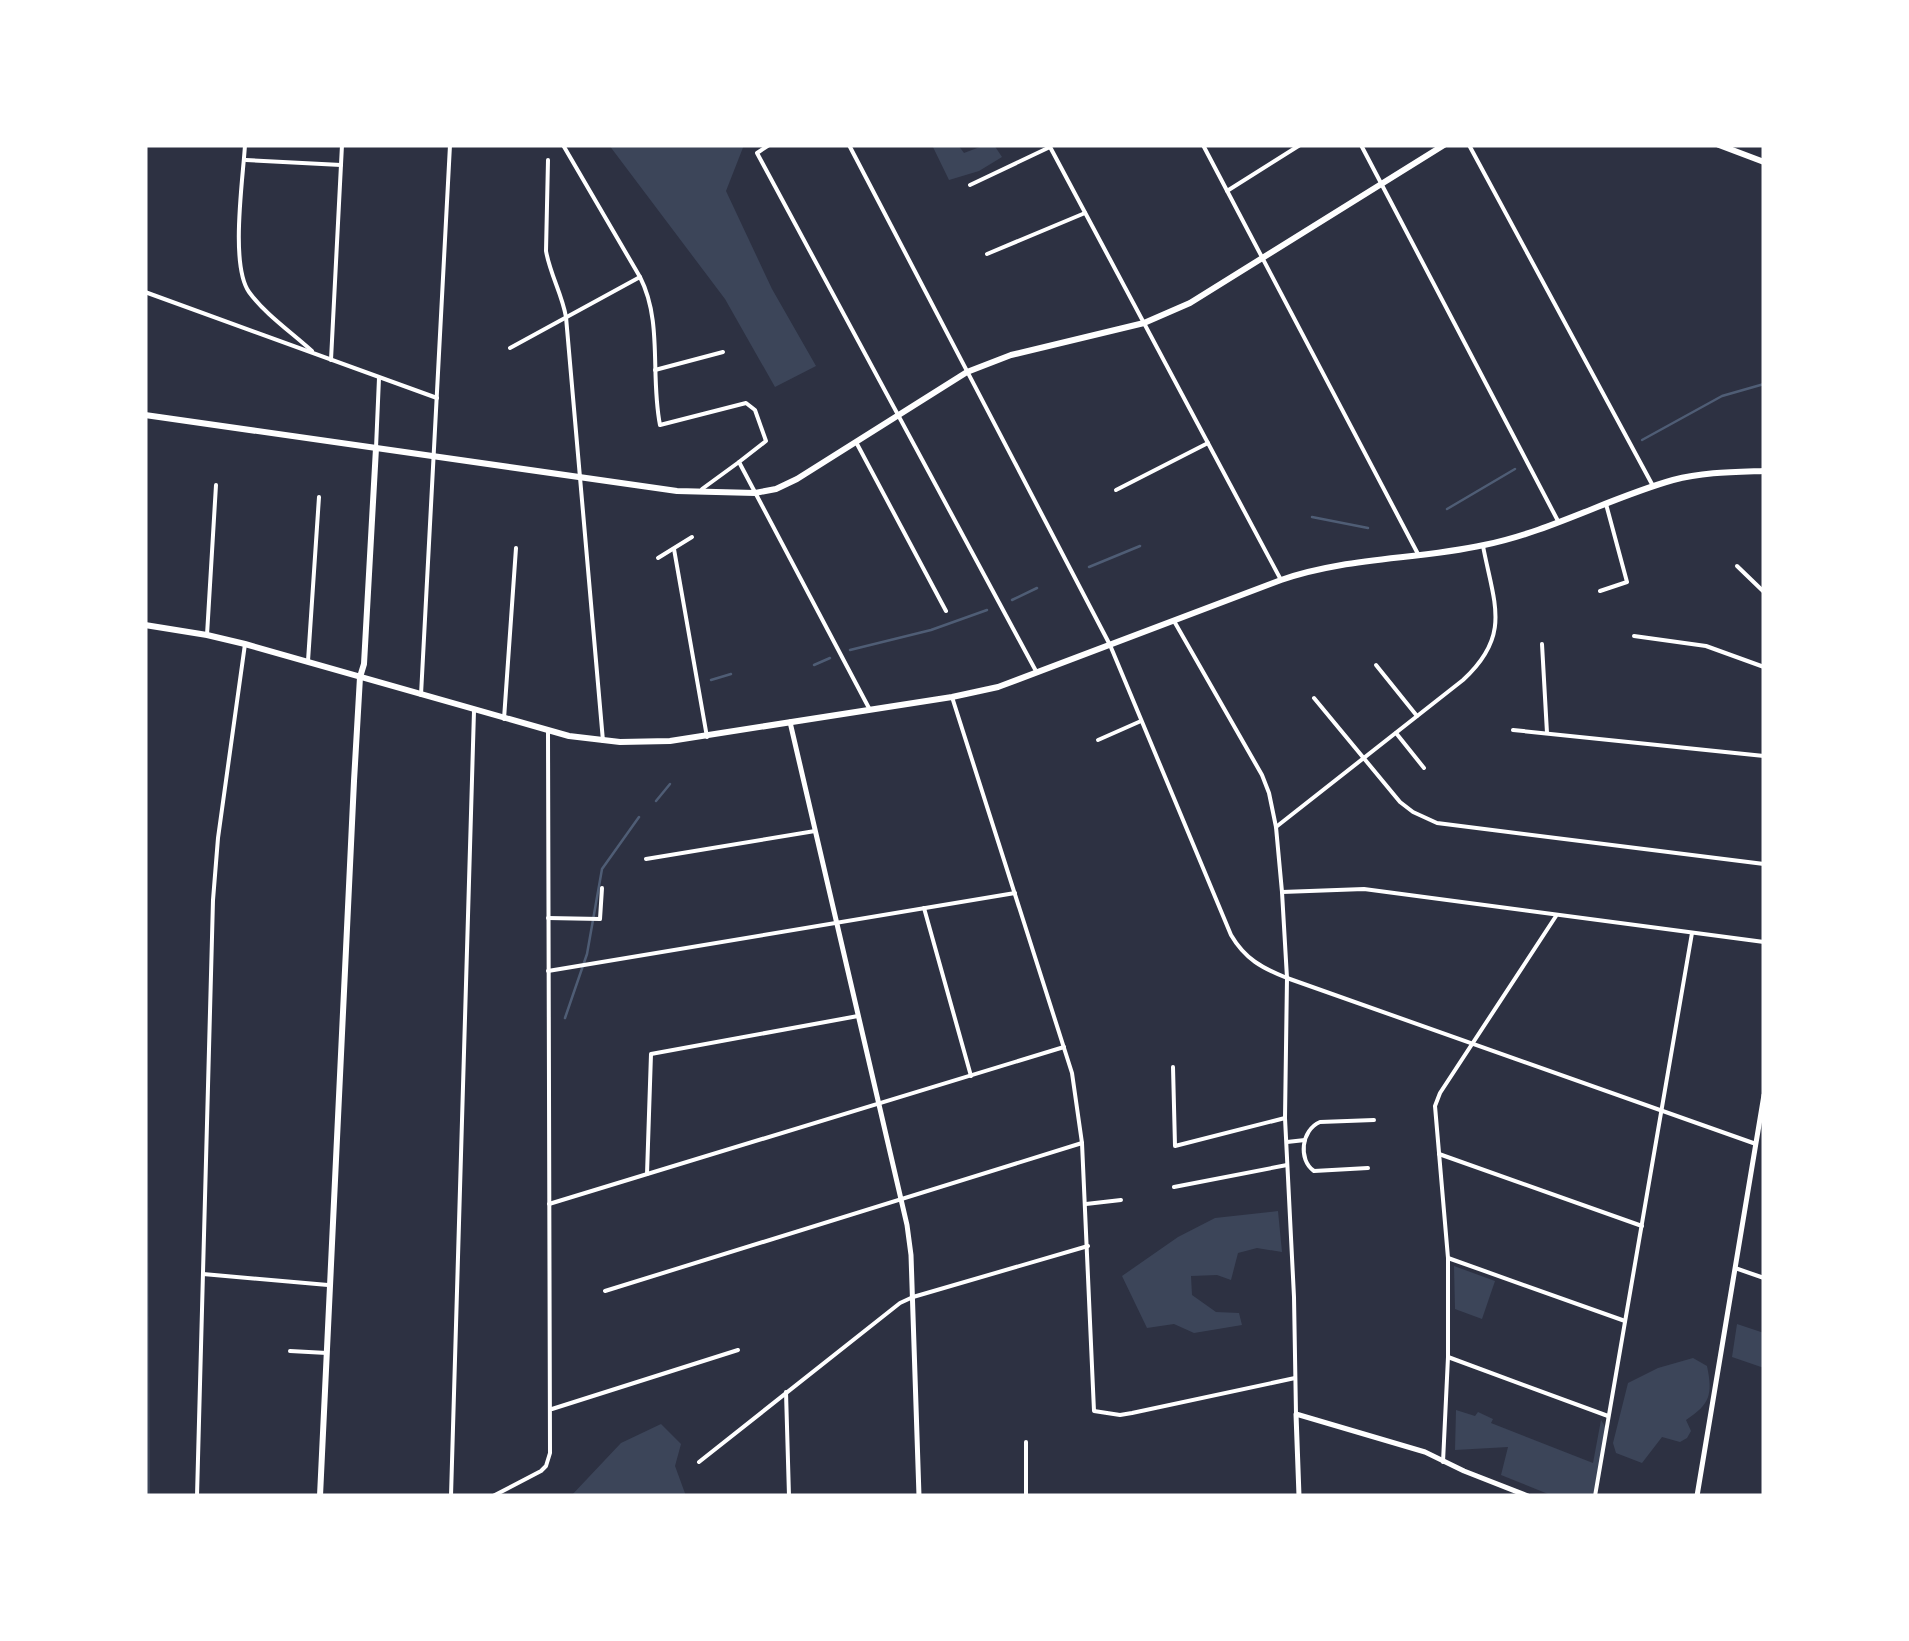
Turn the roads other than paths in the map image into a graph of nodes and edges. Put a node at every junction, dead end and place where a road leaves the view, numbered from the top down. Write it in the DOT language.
graph roads {
  1 [pos="245,145"];
  2 [pos="342,145"];
  3 [pos="450,145"];
  4 [pos="563,145"];
  5 [pos="769,145"];
  6 [pos="848,145"];
  7 [pos="1203,145"];
  8 [pos="1300,145"];
  9 [pos="1361,145"];
  10 [pos="1444,145"];
  11 [pos="1469,145"];
  12 [pos="1719,145"];
  13 [pos="1050,146"];
  14 [pos="244,160"];
  15 [pos="548,160"];
  16 [pos="1764,162"];
  17 [pos="341,164"];
  18 [pos="1382,184"];
  19 [pos="970,185"];
  20 [pos="1227,191"];
  21 [pos="1085,213"];
  22 [pos="987,254"];
  23 [pos="1263,259"];
  24 [pos="640,276"];
  25 [pos="145,292"];
  26 [pos="566,318"];
  27 [pos="1144,323"];
  28 [pos="510,348"];
  29 [pos="723,352"];
  30 [pos="315,354"];
  31 [pos="331,360"];
  32 [pos="654,370"];
  33 [pos="967,372"];
  34 [pos="380,378"];
  35 [pos="436,398"];
  36 [pos="898,415"];
  37 [pos="145,416"];
  38 [pos="856,442"];
  39 [pos="1208,443"];
  40 [pos="376,448"];
  41 [pos="434,456"];
  42 [pos="739,462"];
  43 [pos="1764,471"];
  44 [pos="580,476"];
  45 [pos="216,485"];
  46 [pos="1653,486"];
  47 [pos="1116,490"];
  48 [pos="698,492"];
  49 [pos="755,493"];
  50 [pos="318,497"];
  51 [pos="1606,504"];
  52 [pos="1558,521"];
  53 [pos="692,537"];
  54 [pos="1483,546"];
  55 [pos="516,548"];
  56 [pos="674,550"];
  57 [pos="1418,554"];
  58 [pos="658,558"];
  59 [pos="1737,566"];
  60 [pos="1281,580"];
  61 [pos="1600,591"];
  62 [pos="1764,592"];
  63 [pos="946,611"];
  64 [pos="1174,621"];
  65 [pos="145,626"];
  66 [pos="207,635"];
  67 [pos="1634,636"];
  68 [pos="245,644"];
  69 [pos="1542,644"];
  70 [pos="1110,645"];
  71 [pos="308,661"];
  72 [pos="1376,665"];
  73 [pos="1764,667"];
  74 [pos="1037,674"];
  75 [pos="360,678"];
  76 [pos="421,695"];
  77 [pos="952,697"];
  78 [pos="1314,698"];
  79 [pos="870,710"];
  80 [pos="474,711"];
  81 [pos="1416,716"];
  82 [pos="504,719"];
  83 [pos="1142,721"];
  84 [pos="790,722"];
  85 [pos="1513,730"];
  86 [pos="548,732"];
  87 [pos="1396,733"];
  88 [pos="1547,733"];
  89 [pos="707,736"];
  90 [pos="1098,740"];
  91 [pos="603,741"];
  92 [pos="1764,756"];
  93 [pos="1364,759"];
  94 [pos="1424,768"];
  95 [pos="1276,826"];
  96 [pos="815,831"];
  97 [pos="646,858"];
  98 [pos="1764,864"];
  99 [pos="602,888"];
  100 [pos="1282,892"];
  101 [pos="1015,893"];
  102 [pos="924,908"];
  103 [pos="1556,916"];
  104 [pos="548,918"];
  105 [pos="836,923"];
  106 [pos="1692,933"];
  107 [pos="1764,942"];
  108 [pos="548,971"];
  109 [pos="1287,978"];
  110 [pos="858,1016"];
  111 [pos="1474,1042"];
  112 [pos="1064,1047"];
  113 [pos="1172,1067"];
  114 [pos="971,1076"];
  115 [pos="1764,1095"];
  116 [pos="878,1104"];
  117 [pos="1662,1110"];
  118 [pos="1285,1118"];
  119 [pos="1374,1120"];
  120 [pos="1305,1140"];
  121 [pos="1287,1142"];
  122 [pos="1082,1143"];
  123 [pos="1756,1144"];
  124 [pos="1439,1154"];
  125 [pos="1288,1165"];
  126 [pos="1368,1168"];
  127 [pos="647,1174"];
  128 [pos="1174,1187"];
  129 [pos="901,1199"];
  130 [pos="1121,1200"];
  131 [pos="549,1204"];
  132 [pos="1086,1204"];
  133 [pos="1642,1226"];
  134 [pos="1088,1246"];
  135 [pos="1448,1258"];
  136 [pos="1735,1268"];
  137 [pos="203,1274"];
  138 [pos="1764,1278"];
  139 [pos="331,1286"];
  140 [pos="605,1290"];
  141 [pos="913,1296"];
  142 [pos="1625,1322"];
  143 [pos="738,1350"];
  144 [pos="290,1351"];
  145 [pos="327,1353"];
  146 [pos="1448,1357"];
  147 [pos="1294,1378"];
  148 [pos="786,1392"];
  149 [pos="550,1410"];
  150 [pos="1296,1414"];
  151 [pos="1609,1416"];
  152 [pos="1026,1442"];
  153 [pos="699,1462"];
  154 [pos="1444,1462"];
  155 [pos="1299,1495"];
  156 [pos="198,1496"];
  157 [pos="320,1496"];
  158 [pos="450,1496"];
  159 [pos="492,1496"];
  160 [pos="789,1496"];
  161 [pos="919,1496"];
  162 [pos="1026,1496"];
  163 [pos="1289,1496"];
  164 [pos="1528,1496"];
  165 [pos="1595,1496"];
  166 [pos="1697,1496"];
  1 -- 14 [label="street"];
  2 -- 17 [label="street"];
  3 -- 35 [label="street"];
  4 -- 24 [label="street"];
  5 -- 36 [label="street"];
  6 -- 33 [label="street"];
  7 -- 20 [label="street"];
  8 -- 20 [label="street"];
  9 -- 18 [label="street"];
  10 -- 18 [label="main road"];
  11 -- 46 [label="street"];
  12 -- 16 [label="main road"];
  13 -- 19 [label="street"];
  13 -- 21 [label="street"];
  14 -- 17 [label="street"];
  14 -- 30 [label="street"];
  15 -- 26 [label="street"];
  17 -- 31 [label="street"];
  18 -- 23 [label="main road"];
  18 -- 52 [label="street"];
  20 -- 23 [label="street"];
  21 -- 22 [label="street"];
  21 -- 27 [label="street"];
  23 -- 27 [label="main road"];
  23 -- 57 [label="street"];
  24 -- 26 [label="street"];
  24 -- 32 [label="street"];
  25 -- 30 [label="street"];
  26 -- 28 [label="street"];
  26 -- 44 [label="street"];
  27 -- 33 [label="main road"];
  27 -- 39 [label="street"];
  29 -- 32 [label="street"];
  30 -- 31 [label="street"];
  31 -- 34 [label="street"];
  32 -- 42 [label="street"];
  33 -- 36 [label="main road"];
  33 -- 70 [label="street"];
  34 -- 35 [label="street"];
  34 -- 40 [label="street"];
  35 -- 41 [label="street"];
  36 -- 38 [label="main road"];
  36 -- 74 [label="street"];
  37 -- 40 [label="main road"];
  38 -- 49 [label="main road"];
  38 -- 63 [label="street"];
  39 -- 47 [label="street"];
  39 -- 60 [label="street"];
  40 -- 41 [label="main road"];
  40 -- 75 [label="main road"];
  41 -- 44 [label="main road"];
  41 -- 76 [label="street"];
  42 -- 48 [label="street"];
  42 -- 49 [label="street"];
  43 -- 46 [label="main road"];
  44 -- 48 [label="main road"];
  44 -- 91 [label="street"];
  45 -- 66 [label="street"];
  46 -- 51 [label="main road"];
  48 -- 49 [label="main road"];
  49 -- 79 [label="street"];
  50 -- 71 [label="street"];
  51 -- 52 [label="main road"];
  51 -- 61 [label="street"];
  52 -- 54 [label="main road"];
  53 -- 56 [label="street"];
  54 -- 57 [label="main road"];
  54 -- 81 [label="street"];
  55 -- 82 [label="street"];
  56 -- 58 [label="street"];
  56 -- 89 [label="street"];
  57 -- 60 [label="main road"];
  59 -- 62 [label="street"];
  60 -- 64 [label="main road"];
  64 -- 70 [label="main road"];
  64 -- 95 [label="street"];
  65 -- 66 [label="main road"];
  66 -- 68 [label="main road"];
  67 -- 73 [label="street"];
  68 -- 71 [label="main road"];
  68 -- 137 [label="street"];
  69 -- 88 [label="street"];
  70 -- 74 [label="main road"];
  70 -- 83 [label="street"];
  71 -- 75 [label="main road"];
  72 -- 81 [label="street"];
  74 -- 77 [label="main road"];
  75 -- 76 [label="main road"];
  75 -- 139 [label="main road"];
  76 -- 80 [label="main road"];
  77 -- 79 [label="main road"];
  77 -- 101 [label="street"];
  78 -- 93 [label="street"];
  79 -- 84 [label="main road"];
  80 -- 82 [label="main road"];
  80 -- 158 [label="street"];
  81 -- 87 [label="street"];
  82 -- 86 [label="main road"];
  83 -- 90 [label="street"];
  83 -- 109 [label="street"];
  84 -- 89 [label="main road"];
  84 -- 96 [label="street"];
  85 -- 88 [label="street"];
  86 -- 91 [label="main road"];
  86 -- 104 [label="street"];
  87 -- 93 [label="street"];
  87 -- 94 [label="street"];
  88 -- 92 [label="street"];
  89 -- 91 [label="main road"];
  93 -- 95 [label="street"];
  93 -- 98 [label="street"];
  95 -- 100 [label="street"];
  96 -- 97 [label="street"];
  96 -- 105 [label="street"];
  99 -- 104 [label="street"];
  100 -- 103 [label="street"];
  100 -- 109 [label="street"];
  101 -- 102 [label="street"];
  101 -- 112 [label="street"];
  102 -- 105 [label="street"];
  102 -- 114 [label="street"];
  103 -- 106 [label="street"];
  103 -- 111 [label="street"];
  104 -- 108 [label="street"];
  105 -- 108 [label="street"];
  105 -- 110 [label="street"];
  106 -- 107 [label="street"];
  106 -- 117 [label="street"];
  108 -- 131 [label="street"];
  109 -- 111 [label="street"];
  109 -- 118 [label="street"];
  110 -- 116 [label="street"];
  110 -- 127 [label="street"];
  111 -- 117 [label="street"];
  111 -- 124 [label="street"];
  112 -- 114 [label="street"];
  112 -- 122 [label="street"];
  113 -- 118 [label="street"];
  114 -- 116 [label="street"];
  115 -- 123 [label="street"];
  116 -- 127 [label="street"];
  116 -- 129 [label="street"];
  117 -- 123 [label="street"];
  117 -- 133 [label="street"];
  118 -- 121 [label="street"];
  119 -- 120 [label="street"];
  120 -- 121 [label="street"];
  120 -- 126 [label="street"];
  121 -- 125 [label="street"];
  122 -- 129 [label="street"];
  122 -- 132 [label="street"];
  123 -- 136 [label="street"];
  124 -- 133 [label="street"];
  124 -- 135 [label="street"];
  125 -- 128 [label="street"];
  125 -- 147 [label="street"];
  127 -- 131 [label="street"];
  129 -- 140 [label="street"];
  129 -- 141 [label="street"];
  130 -- 132 [label="street"];
  131 -- 149 [label="street"];
  132 -- 134 [label="street"];
  133 -- 142 [label="street"];
  134 -- 141 [label="street"];
  134 -- 147 [label="street"];
  135 -- 142 [label="street"];
  135 -- 146 [label="street"];
  136 -- 138 [label="street"];
  136 -- 166 [label="street"];
  137 -- 139 [label="street"];
  137 -- 156 [label="street"];
  139 -- 145 [label="main road"];
  141 -- 148 [label="street"];
  141 -- 161 [label="street"];
  142 -- 151 [label="street"];
  143 -- 149 [label="street"];
  144 -- 145 [label="street"];
  145 -- 157 [label="main road"];
  146 -- 151 [label="street"];
  146 -- 154 [label="street"];
  147 -- 150 [label="street"];
  148 -- 153 [label="street"];
  148 -- 160 [label="street"];
  149 -- 159 [label="street"];
  150 -- 154 [label="street"];
  150 -- 155 [label="street"];
  151 -- 165 [label="street"];
  152 -- 162 [label="street"];
  154 -- 164 [label="street"];
  155 -- 163 [label="street"];
}
